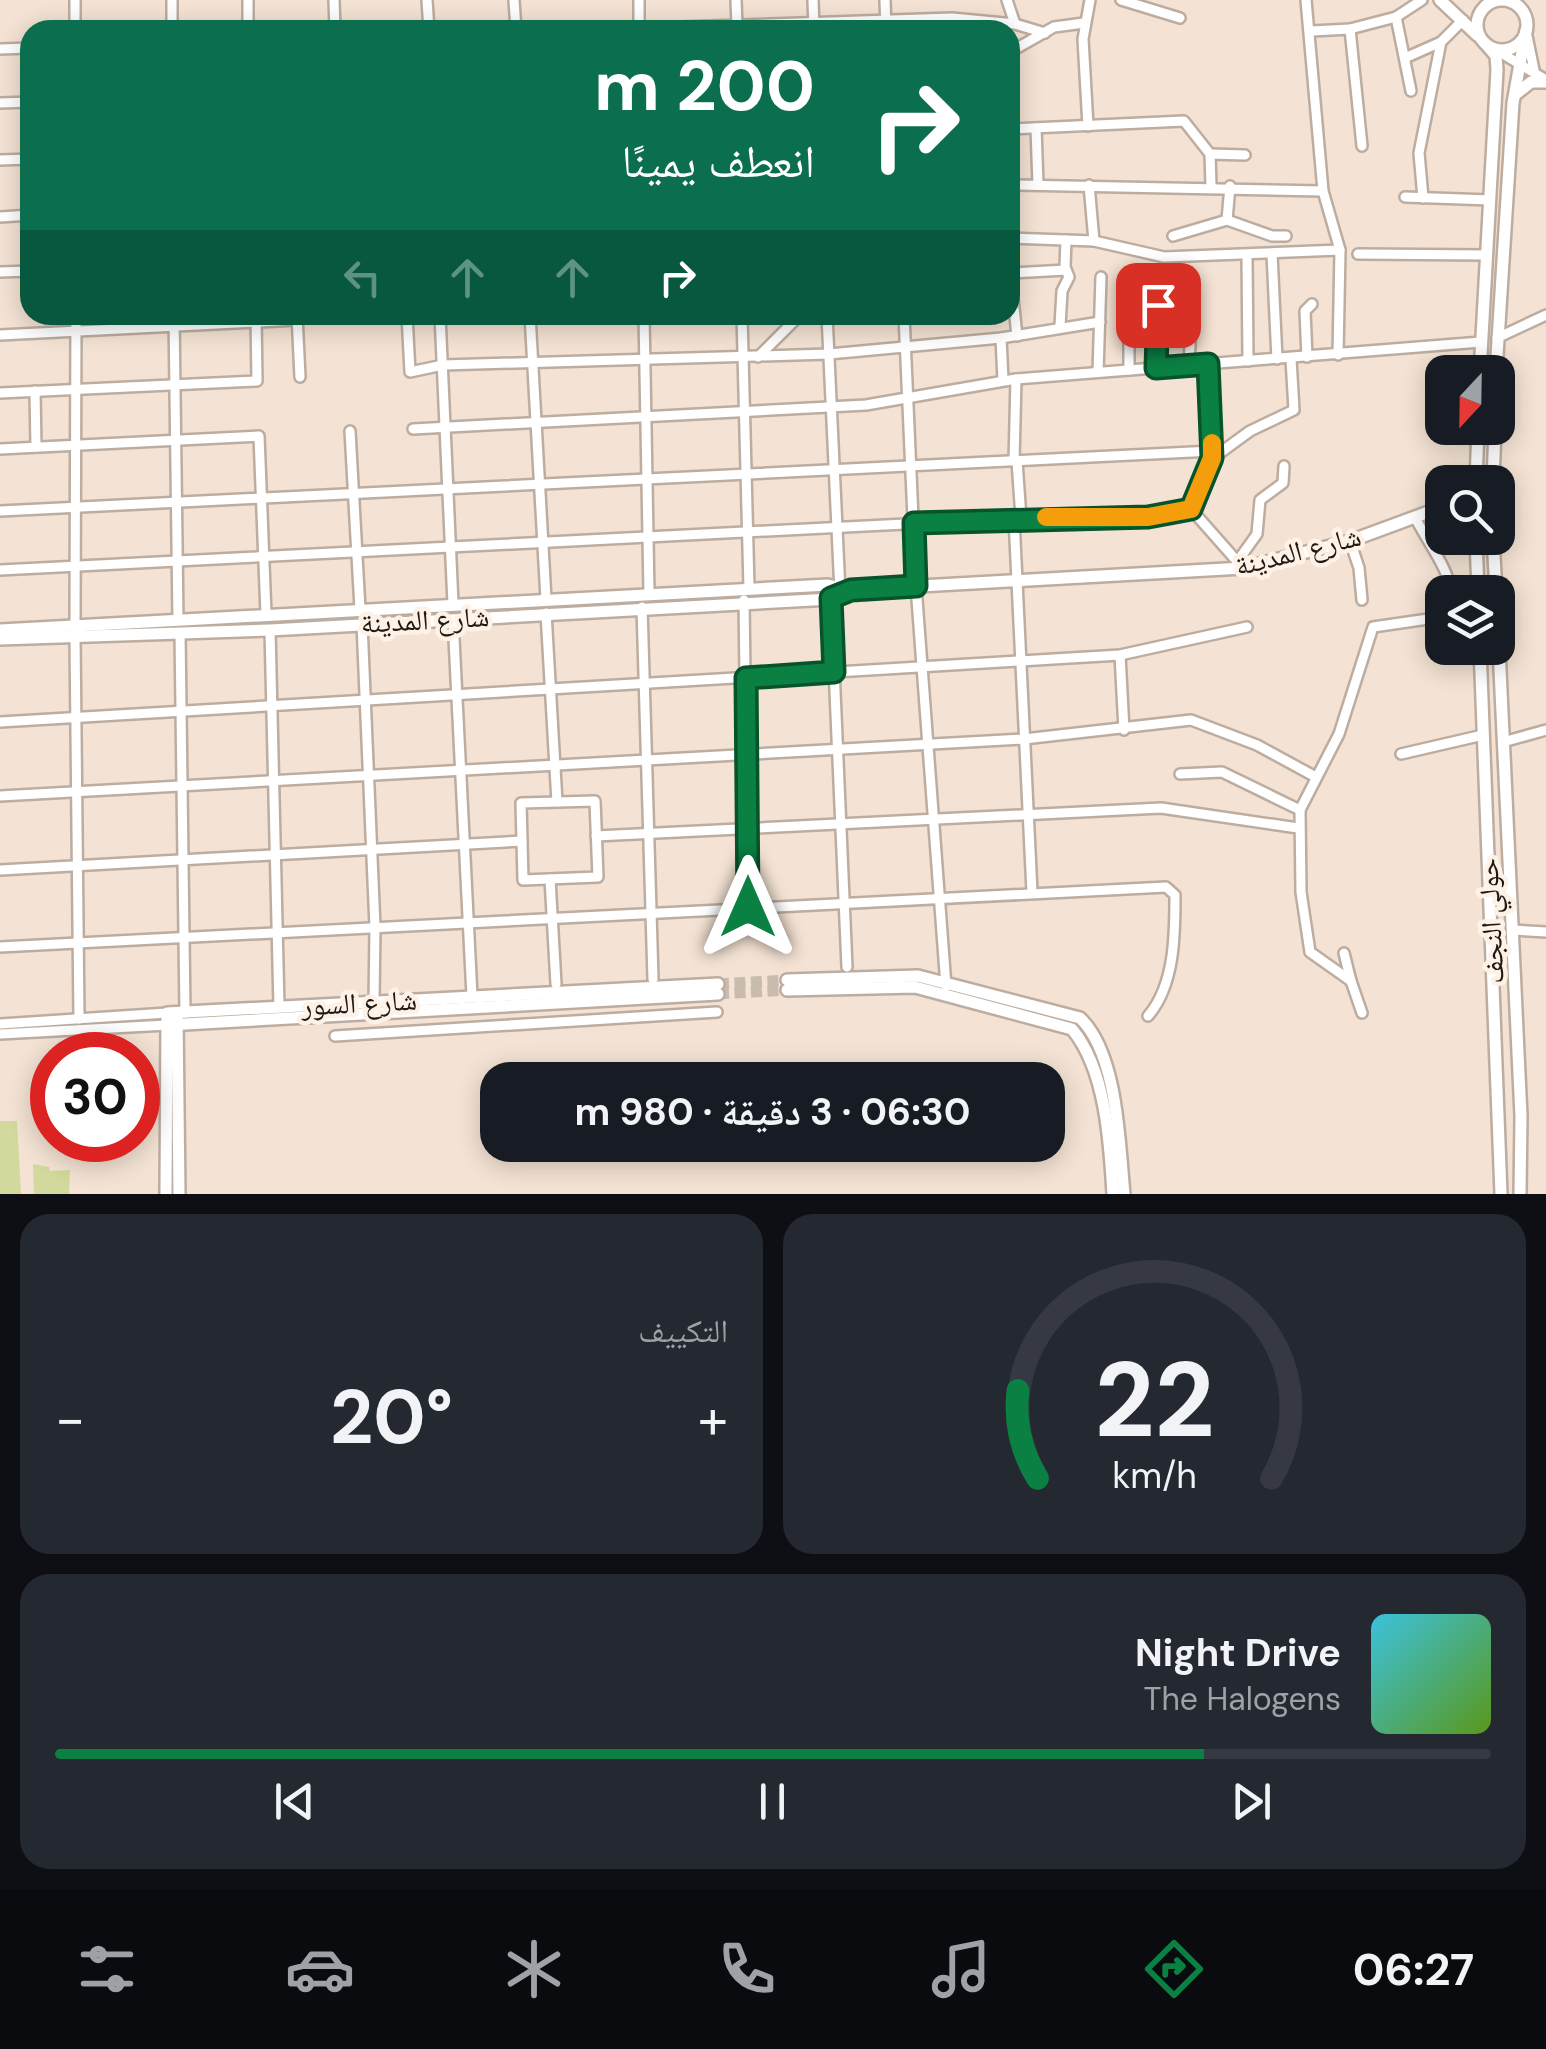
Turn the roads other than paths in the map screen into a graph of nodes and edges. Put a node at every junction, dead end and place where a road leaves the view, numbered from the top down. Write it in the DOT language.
graph roads {
  1 [pos="1090,0"];
  2 [pos="1121,0"];
  3 [pos="1292,0"];
  4 [pos="1306,0"];
  5 [pos="1422,0"];
  6 [pos="1440,0"];
  7 [pos="1487,0"];
  8 [pos="1503,0"];
  9 [pos="1519,0"];
  10 [pos="1481,13"];
  11 [pos="1396,17"];
  12 [pos="1180,18"];
  13 [pos="933,20"];
  14 [pos="973,20"];
  15 [pos="1463,20"];
  16 [pos="1084,23"];
  17 [pos="1526,24"];
  18 [pos="1020,26"];
  19 [pos="1350,29"];
  20 [pos="1312,30"];
  21 [pos="1045,33"];
  22 [pos="1441,42"];
  23 [pos="1486,43"];
  24 [pos="1020,47"];
  25 [pos="1406,57"];
  26 [pos="1522,64"];
  27 [pos="1535,72"];
  28 [pos="1546,81"];
  29 [pos="1411,92"];
  30 [pos="1513,103"];
  31 [pos="1088,126"];
  32 [pos="1036,128"];
  33 [pos="1020,129"];
  34 [pos="1362,146"];
  35 [pos="1210,154"];
  36 [pos="1245,154"];
  37 [pos="1089,184"];
  38 [pos="1020,185"];
  39 [pos="1038,185"];
  40 [pos="1210,186"];
  41 [pos="1230,186"];
  42 [pos="1324,191"];
  43 [pos="1406,197"];
  44 [pos="1423,198"];
  45 [pos="1490,200"];
  46 [pos="1228,220"];
  47 [pos="1173,236"];
  48 [pos="1286,236"];
  49 [pos="1020,238"];
  50 [pos="1066,240"];
  51 [pos="1094,242"];
  52 [pos="1340,250"];
  53 [pos="1272,254"];
  54 [pos="1358,254"];
  55 [pos="1486,255"];
  56 [pos="1247,256"];
  57 [pos="1066,270"];
  58 [pos="1020,272"];
  59 [pos="1102,277"];
  60 [pos="1193,281"];
  61 [pos="1129,284"];
  62 [pos="1160,284"];
  63 [pos="1312,304"];
  64 [pos="1546,316"];
  65 [pos="1100,322"];
  66 [pos="76,325"];
  67 [pos="135,325"];
  68 [pos="174,325"];
  69 [pos="256,325"];
  70 [pos="298,325"];
  71 [pos="408,325"];
  72 [pos="440,325"];
  73 [pos="531,325"];
  74 [pos="644,325"];
  75 [pos="742,325"];
  76 [pos="790,325"];
  77 [pos="828,325"];
  78 [pos="905,325"];
  79 [pos="1015,325"];
  80 [pos="1060,326"];
  81 [pos="76,331"];
  82 [pos="0,335"];
  83 [pos="1017,336"];
  84 [pos="1001,338"];
  85 [pos="1497,338"];
  86 [pos="1481,342"];
  87 [pos="906,348"];
  88 [pos="829,354"];
  89 [pos="1338,355"];
  90 [pos="1480,355"];
  91 [pos="1497,355"];
  92 [pos="758,357"];
  93 [pos="1307,357"];
  94 [pos="743,358"];
  95 [pos="1276,359"];
  96 [pos="1291,359"];
  97 [pos="1248,360"];
  98 [pos="646,362"];
  99 [pos="442,364"];
  100 [pos="533,364"];
  101 [pos="1208,364"];
  102 [pos="1188,365"];
  103 [pos="1156,368"];
  104 [pos="1129,370"];
  105 [pos="1098,372"];
  106 [pos="300,377"];
  107 [pos="1016,379"];
  108 [pos="1003,380"];
  109 [pos="174,385"];
  110 [pos="76,389"];
  111 [pos="35,391"];
  112 [pos="0,392"];
  113 [pos="910,396"];
  114 [pos="832,408"];
  115 [pos="744,412"];
  116 [pos="646,417"];
  117 [pos="536,422"];
  118 [pos="445,427"];
  119 [pos="412,429"];
  120 [pos="350,431"];
  121 [pos="174,440"];
  122 [pos="76,445"];
  123 [pos="36,447"];
  124 [pos="0,449"];
  125 [pos="1212,455"];
  126 [pos="1015,461"];
  127 [pos="912,466"];
  128 [pos="1284,466"];
  129 [pos="835,470"];
  130 [pos="746,478"];
  131 [pos="648,482"];
  132 [pos="540,487"];
  133 [pos="448,491"];
  134 [pos="353,496"];
  135 [pos="263,500"];
  136 [pos="175,504"];
  137 [pos="76,508"];
  138 [pos="1191,509"];
  139 [pos="0,512"];
  140 [pos="1425,513"];
  141 [pos="1415,517"];
  142 [pos="1017,519"];
  143 [pos="914,523"];
  144 [pos="837,527"];
  145 [pos="747,531"];
  146 [pos="648,536"];
  147 [pos="1350,541"];
  148 [pos="542,542"];
  149 [pos="450,546"];
  150 [pos="358,551"];
  151 [pos="265,557"];
  152 [pos="175,561"];
  153 [pos="1240,565"];
  154 [pos="76,566"];
  155 [pos="0,570"];
  156 [pos="1448,575"];
  157 [pos="1017,582"];
  158 [pos="916,586"];
  159 [pos="650,593"];
  160 [pos="840,593"];
  161 [pos="746,594"];
  162 [pos="546,598"];
  163 [pos="1362,600"];
  164 [pos="452,604"];
  165 [pos="642,607"];
  166 [pos="360,609"];
  167 [pos="546,613"];
  168 [pos="266,614"];
  169 [pos="453,619"];
  170 [pos="1425,620"];
  171 [pos="362,624"];
  172 [pos="179,626"];
  173 [pos="1247,627"];
  174 [pos="0,630"];
  175 [pos="270,630"];
  176 [pos="75,631"];
  177 [pos="0,640"];
  178 [pos="1120,655"];
  179 [pos="1021,662"];
  180 [pos="1481,665"];
  181 [pos="1500,665"];
  182 [pos="922,667"];
  183 [pos="834,672"];
  184 [pos="746,678"];
  185 [pos="647,682"];
  186 [pos="550,690"];
  187 [pos="460,696"];
  188 [pos="367,700"];
  189 [pos="273,708"];
  190 [pos="181,712"];
  191 [pos="76,719"];
  192 [pos="0,722"];
  193 [pos="1124,730"];
  194 [pos="1546,730"];
  195 [pos="1483,735"];
  196 [pos="1024,738"];
  197 [pos="1503,738"];
  198 [pos="928,744"];
  199 [pos="841,749"];
  200 [pos="747,754"];
  201 [pos="1401,754"];
  202 [pos="648,760"];
  203 [pos="1504,764"];
  204 [pos="554,765"];
  205 [pos="1484,766"];
  206 [pos="464,770"];
  207 [pos="1180,774"];
  208 [pos="370,775"];
  209 [pos="1314,776"];
  210 [pos="275,780"];
  211 [pos="182,786"];
  212 [pos="76,792"];
  213 [pos="0,796"];
  214 [pos="557,802"];
  215 [pos="1300,810"];
  216 [pos="1028,815"];
  217 [pos="934,820"];
  218 [pos="843,824"];
  219 [pos="1298,828"];
  220 [pos="748,829"];
  221 [pos="649,834"];
  222 [pos="596,836"];
  223 [pos="522,841"];
  224 [pos="465,844"];
  225 [pos="372,849"];
  226 [pos="278,854"];
  227 [pos="183,860"];
  228 [pos="76,866"];
  229 [pos="0,870"];
  230 [pos="550,879"];
  231 [pos="1032,892"];
  232 [pos="940,897"];
  233 [pos="845,902"];
  234 [pos="748,907"];
  235 [pos="650,912"];
  236 [pos="552,917"];
  237 [pos="469,922"];
  238 [pos="376,926"];
  239 [pos="1513,930"];
  240 [pos="280,932"];
  241 [pos="1546,932"];
  242 [pos="184,937"];
  243 [pos="76,942"];
  244 [pos="0,946"];
  245 [pos="1344,953"];
  246 [pos="848,967"];
  247 [pos="653,979"];
  248 [pos="1351,981"];
  249 [pos="556,984"];
  250 [pos="787,985"];
  251 [pos="946,988"];
  252 [pos="472,996"];
  253 [pos="374,1002"];
  254 [pos="279,1007"];
  255 [pos="717,1012"];
  256 [pos="1362,1013"];
  257 [pos="1148,1016"];
  258 [pos="175,1018"];
  259 [pos="79,1019"];
  260 [pos="122,1021"];
  261 [pos="0,1024"];
  262 [pos="0,1034"];
  263 [pos="335,1036"];
  264 [pos="1520,1150"];
  265 [pos="1501,1152"];
  266 [pos="173,1158"];
  267 [pos="1520,1178"];
  268 [pos="1501,1179"];
  269 [pos="166,1194"];
  270 [pos="179,1194"];
  271 [pos="1113,1194"];
  272 [pos="1124,1194"];
  273 [pos="1501,1194"];
  274 [pos="1520,1194"];
  1 -- 16 [label="street"];
  2 -- 12 [label="street"];
  3 -- 4 [label="street"];
  4 -- 20 [label="street"];
  5 -- 11 [label="street"];
  6 -- 15 [label="main road"];
  7 -- 10 [label="main road"];
  8 -- 10 [label="main road"];
  8 -- 17 [label="main road"];
  9 -- 17 [label="main road"];
  10 -- 23 [label="main road"];
  11 -- 19 [label="street"];
  11 -- 25 [label="street"];
  13 -- 14 [label="street"];
  15 -- 22 [label="street"];
  15 -- 23 [label="main road"];
  16 -- 21 [label="street"];
  16 -- 31 [label="street"];
  17 -- 23 [label="main road"];
  17 -- 26 [label="main road"];
  17 -- 27 [label="street"];
  18 -- 21 [label="street"];
  19 -- 20 [label="street"];
  19 -- 34 [label="street"];
  20 -- 42 [label="street"];
  21 -- 24 [label="street"];
  22 -- 25 [label="street"];
  22 -- 44 [label="street"];
  23 -- 26 [label="street"];
  23 -- 45 [label="main road"];
  25 -- 29 [label="street"];
  26 -- 27 [label="street"];
  26 -- 30 [label="main road"];
  27 -- 28 [label="street"];
  28 -- 30 [label="main road"];
  30 -- 85 [label="main road"];
  31 -- 32 [label="street"];
  31 -- 35 [label="street"];
  32 -- 33 [label="street"];
  32 -- 39 [label="street"];
  35 -- 36 [label="street"];
  35 -- 40 [label="street"];
  37 -- 39 [label="street"];
  37 -- 40 [label="street"];
  37 -- 51 [label="street"];
  38 -- 39 [label="street"];
  40 -- 41 [label="street"];
  41 -- 42 [label="street"];
  41 -- 46 [label="street"];
  42 -- 52 [label="street"];
  43 -- 44 [label="street"];
  44 -- 45 [label="street"];
  45 -- 55 [label="main road"];
  46 -- 47 [label="street"];
  46 -- 48 [label="street"];
  49 -- 50 [label="street"];
  50 -- 51 [label="street"];
  50 -- 57 [label="street"];
  51 -- 56 [label="street"];
  52 -- 53 [label="street"];
  52 -- 89 [label="street"];
  53 -- 56 [label="street"];
  53 -- 95 [label="street"];
  54 -- 55 [label="street"];
  55 -- 86 [label="main road"];
  56 -- 97 [label="street"];
  57 -- 58 [label="street"];
  57 -- 80 [label="street"];
  59 -- 65 [label="street"];
  60 -- 102 [label="street"];
  61 -- 104 [label="street"];
  62 -- 103 [label="street"];
  63 -- 93 [label="street"];
  64 -- 85 [label="street"];
  65 -- 80 [label="street"];
  65 -- 105 [label="street"];
  66 -- 81 [label="street"];
  67 -- 81 [label="street"];
  68 -- 109 [label="street"];
  69 -- 109 [label="street"];
  70 -- 106 [label="street"];
  71 -- 99 [label="street"];
  72 -- 99 [label="street"];
  73 -- 100 [label="street"];
  74 -- 98 [label="street"];
  75 -- 94 [label="street"];
  76 -- 92 [label="street"];
  77 -- 88 [label="street"];
  78 -- 87 [label="street"];
  79 -- 83 [label="street"];
  80 -- 83 [label="street"];
  81 -- 82 [label="street"];
  81 -- 110 [label="street"];
  83 -- 84 [label="street"];
  84 -- 87 [label="street"];
  84 -- 108 [label="street"];
  85 -- 86 [label="main road"];
  85 -- 91 [label="main road"];
  86 -- 89 [label="street"];
  86 -- 90 [label="main road"];
  87 -- 88 [label="street"];
  87 -- 113 [label="street"];
  88 -- 92 [label="street"];
  88 -- 114 [label="street"];
  89 -- 93 [label="street"];
  92 -- 94 [label="street"];
  93 -- 96 [label="street"];
  94 -- 98 [label="street"];
  94 -- 115 [label="street"];
  95 -- 96 [label="street"];
  95 -- 97 [label="street"];
  96 -- 125 [label="street"];
  97 -- 101 [label="street"];
  98 -- 100 [label="street"];
  98 -- 116 [label="street"];
  99 -- 100 [label="street"];
  99 -- 118 [label="street"];
  100 -- 117 [label="street"];
  101 -- 102 [label="street"];
  101 -- 125 [label="street"];
  102 -- 103 [label="street"];
  103 -- 104 [label="street"];
  104 -- 105 [label="street"];
  105 -- 107 [label="street"];
  107 -- 108 [label="street"];
  107 -- 126 [label="street"];
  108 -- 113 [label="street"];
  109 -- 110 [label="street"];
  109 -- 121 [label="street"];
  110 -- 111 [label="street"];
  110 -- 122 [label="street"];
  111 -- 112 [label="street"];
  111 -- 123 [label="street"];
  113 -- 114 [label="street"];
  113 -- 127 [label="street"];
  114 -- 115 [label="street"];
  114 -- 129 [label="street"];
  115 -- 116 [label="street"];
  115 -- 130 [label="street"];
  116 -- 117 [label="street"];
  116 -- 131 [label="street"];
  117 -- 118 [label="street"];
  117 -- 132 [label="street"];
  118 -- 119 [label="street"];
  118 -- 133 [label="street"];
  120 -- 134 [label="street"];
  121 -- 122 [label="street"];
  121 -- 135 [label="street"];
  121 -- 136 [label="street"];
  122 -- 123 [label="street"];
  122 -- 137 [label="street"];
  123 -- 124 [label="street"];
  125 -- 126 [label="street"];
  125 -- 138 [label="street"];
  126 -- 127 [label="street"];
  126 -- 142 [label="street"];
  127 -- 129 [label="street"];
  127 -- 143 [label="street"];
  128 -- 153 [label="street"];
  129 -- 130 [label="street"];
  129 -- 144 [label="street"];
  130 -- 131 [label="street"];
  130 -- 145 [label="street"];
  131 -- 132 [label="street"];
  131 -- 146 [label="street"];
  132 -- 133 [label="street"];
  132 -- 148 [label="street"];
  133 -- 134 [label="street"];
  133 -- 149 [label="street"];
  134 -- 135 [label="street"];
  134 -- 150 [label="street"];
  135 -- 136 [label="street"];
  135 -- 151 [label="street"];
  136 -- 137 [label="street"];
  136 -- 152 [label="street"];
  137 -- 139 [label="street"];
  137 -- 154 [label="street"];
  138 -- 142 [label="street"];
  138 -- 153 [label="street"];
  140 -- 141 [label="main road, شارع المدينة"];
  141 -- 147 [label="main road, شارع المدينة"];
  141 -- 156 [label="street"];
  142 -- 143 [label="street"];
  142 -- 157 [label="street"];
  143 -- 144 [label="street"];
  143 -- 158 [label="street"];
  144 -- 145 [label="street"];
  144 -- 160 [label="street"];
  145 -- 146 [label="street"];
  145 -- 161 [label="street"];
  146 -- 148 [label="street"];
  146 -- 159 [label="street"];
  147 -- 153 [label="main road, شارع المدينة"];
  147 -- 163 [label="street"];
  148 -- 149 [label="street"];
  148 -- 162 [label="street"];
  149 -- 150 [label="street"];
  149 -- 164 [label="street"];
  150 -- 151 [label="street"];
  150 -- 166 [label="street"];
  151 -- 152 [label="street"];
  151 -- 168 [label="street"];
  152 -- 154 [label="street"];
  152 -- 172 [label="street"];
  153 -- 157 [label="main road, شارع المدينة"];
  154 -- 155 [label="street"];
  154 -- 176 [label="street"];
  157 -- 158 [label="main road, شارع المدينة"];
  157 -- 179 [label="street"];
  158 -- 160 [label="main road, شارع المدينة"];
  158 -- 182 [label="street"];
  159 -- 161 [label="main road, شارع المدينة"];
  159 -- 162 [label="main road, شارع المدينة"];
  160 -- 161 [label="main road, شارع المدينة"];
  160 -- 183 [label="street"];
  161 -- 165 [label="main road, شارع المدينة"];
  161 -- 184 [label="street"];
  162 -- 164 [label="main road, شارع المدينة"];
  164 -- 166 [label="main road, شارع المدينة"];
  165 -- 167 [label="main road, شارع المدينة"];
  165 -- 185 [label="street"];
  166 -- 168 [label="main road, شارع المدينة"];
  167 -- 169 [label="main road, شارع المدينة"];
  167 -- 186 [label="street"];
  168 -- 172 [label="main road, شارع المدينة"];
  169 -- 171 [label="main road, شارع المدينة"];
  169 -- 187 [label="street"];
  170 -- 209 [label="street"];
  171 -- 175 [label="main road, شارع المدينة"];
  171 -- 188 [label="street"];
  172 -- 175 [label="main road, شارع المدينة"];
  172 -- 176 [label="main road, شارع المدينة"];
  172 -- 190 [label="street"];
  173 -- 178 [label="street"];
  174 -- 176 [label="main road, شارع المدينة"];
  175 -- 189 [label="street"];
  176 -- 177 [label="main road, شارع المدينة"];
  176 -- 191 [label="street"];
  178 -- 179 [label="street"];
  178 -- 193 [label="street"];
  179 -- 182 [label="street"];
  179 -- 196 [label="street"];
  180 -- 195 [label="main road, حولي النجف"];
  181 -- 197 [label="main road"];
  182 -- 183 [label="street"];
  182 -- 198 [label="street"];
  183 -- 184 [label="street"];
  183 -- 199 [label="street"];
  184 -- 185 [label="street"];
  184 -- 200 [label="street"];
  185 -- 186 [label="street"];
  185 -- 202 [label="street"];
  186 -- 187 [label="street"];
  186 -- 204 [label="street"];
  187 -- 188 [label="street"];
  187 -- 206 [label="street"];
  188 -- 189 [label="street"];
  188 -- 208 [label="street"];
  189 -- 190 [label="street"];
  189 -- 210 [label="street"];
  190 -- 191 [label="street"];
  190 -- 211 [label="street"];
  191 -- 192 [label="street"];
  191 -- 212 [label="street"];
  193 -- 196 [label="street"];
  193 -- 209 [label="street"];
  194 -- 197 [label="street"];
  195 -- 197 [label="main road"];
  195 -- 201 [label="street"];
  195 -- 205 [label="main road, حولي النجف"];
  196 -- 198 [label="street"];
  196 -- 216 [label="street"];
  197 -- 203 [label="main road"];
  198 -- 199 [label="street"];
  198 -- 217 [label="street"];
  199 -- 200 [label="street"];
  199 -- 218 [label="street"];
  200 -- 202 [label="street"];
  200 -- 220 [label="street"];
  202 -- 204 [label="street"];
  202 -- 221 [label="street"];
  203 -- 205 [label="main road"];
  203 -- 239 [label="main road"];
  204 -- 206 [label="street"];
  204 -- 214 [label="street"];
  205 -- 265 [label="main road, حولي النجف"];
  206 -- 208 [label="street"];
  206 -- 224 [label="street"];
  207 -- 215 [label="street"];
  208 -- 210 [label="street"];
  208 -- 225 [label="street"];
  209 -- 215 [label="street"];
  210 -- 211 [label="street"];
  210 -- 226 [label="street"];
  211 -- 212 [label="street"];
  211 -- 227 [label="street"];
  212 -- 213 [label="street"];
  212 -- 228 [label="street"];
  214 -- 222 [label="street"];
  214 -- 223 [label="street"];
  215 -- 219 [label="street"];
  216 -- 217 [label="street"];
  216 -- 219 [label="street"];
  216 -- 231 [label="street"];
  217 -- 218 [label="street"];
  217 -- 232 [label="street"];
  218 -- 220 [label="street"];
  218 -- 233 [label="street"];
  219 -- 248 [label="street"];
  220 -- 221 [label="street"];
  220 -- 234 [label="street"];
  221 -- 222 [label="street"];
  221 -- 235 [label="street"];
  222 -- 230 [label="street"];
  223 -- 224 [label="street"];
  223 -- 230 [label="street"];
  224 -- 225 [label="street"];
  224 -- 237 [label="street"];
  225 -- 226 [label="street"];
  225 -- 238 [label="street"];
  226 -- 227 [label="street"];
  226 -- 240 [label="street"];
  227 -- 228 [label="street"];
  227 -- 242 [label="street"];
  228 -- 229 [label="street"];
  228 -- 243 [label="street"];
  230 -- 236 [label="street"];
  231 -- 232 [label="street"];
  231 -- 257 [label="street"];
  232 -- 233 [label="street"];
  232 -- 251 [label="street"];
  233 -- 234 [label="street"];
  233 -- 246 [label="street"];
  234 -- 235 [label="street"];
  235 -- 236 [label="street"];
  235 -- 247 [label="street"];
  236 -- 237 [label="street"];
  236 -- 249 [label="street"];
  237 -- 238 [label="street"];
  237 -- 252 [label="street"];
  238 -- 240 [label="street"];
  238 -- 253 [label="street"];
  239 -- 241 [label="street"];
  239 -- 264 [label="main road"];
  240 -- 242 [label="street"];
  240 -- 254 [label="street"];
  242 -- 243 [label="street"];
  242 -- 258 [label="street"];
  243 -- 244 [label="street"];
  243 -- 259 [label="street"];
  245 -- 248 [label="street"];
  248 -- 256 [label="street"];
  250 -- 251 [label="main road"];
  251 -- 271 [label="main road"];
  251 -- 272 [label="main road"];
  252 -- 253 [label="main road, شارع السور"];
  252 -- 258 [label="main road, شارع السور"];
  253 -- 254 [label="main road, شارع السور"];
  254 -- 258 [label="main road, شارع السور"];
  255 -- 263 [label="street"];
  258 -- 260 [label="street, شارع السور"];
  258 -- 266 [label="main road"];
  259 -- 260 [label="street, شارع السور"];
  259 -- 261 [label="street, شارع السور"];
  260 -- 262 [label="street, شارع السور"];
  264 -- 265 [label="main road"];
  264 -- 267 [label="main road"];
  265 -- 268 [label="main road, حولي النجف"];
  266 -- 269 [label="main road"];
  266 -- 270 [label="main road"];
  267 -- 268 [label="main road"];
  267 -- 274 [label="main road"];
  268 -- 273 [label="main road, حولي النجف"];
}
